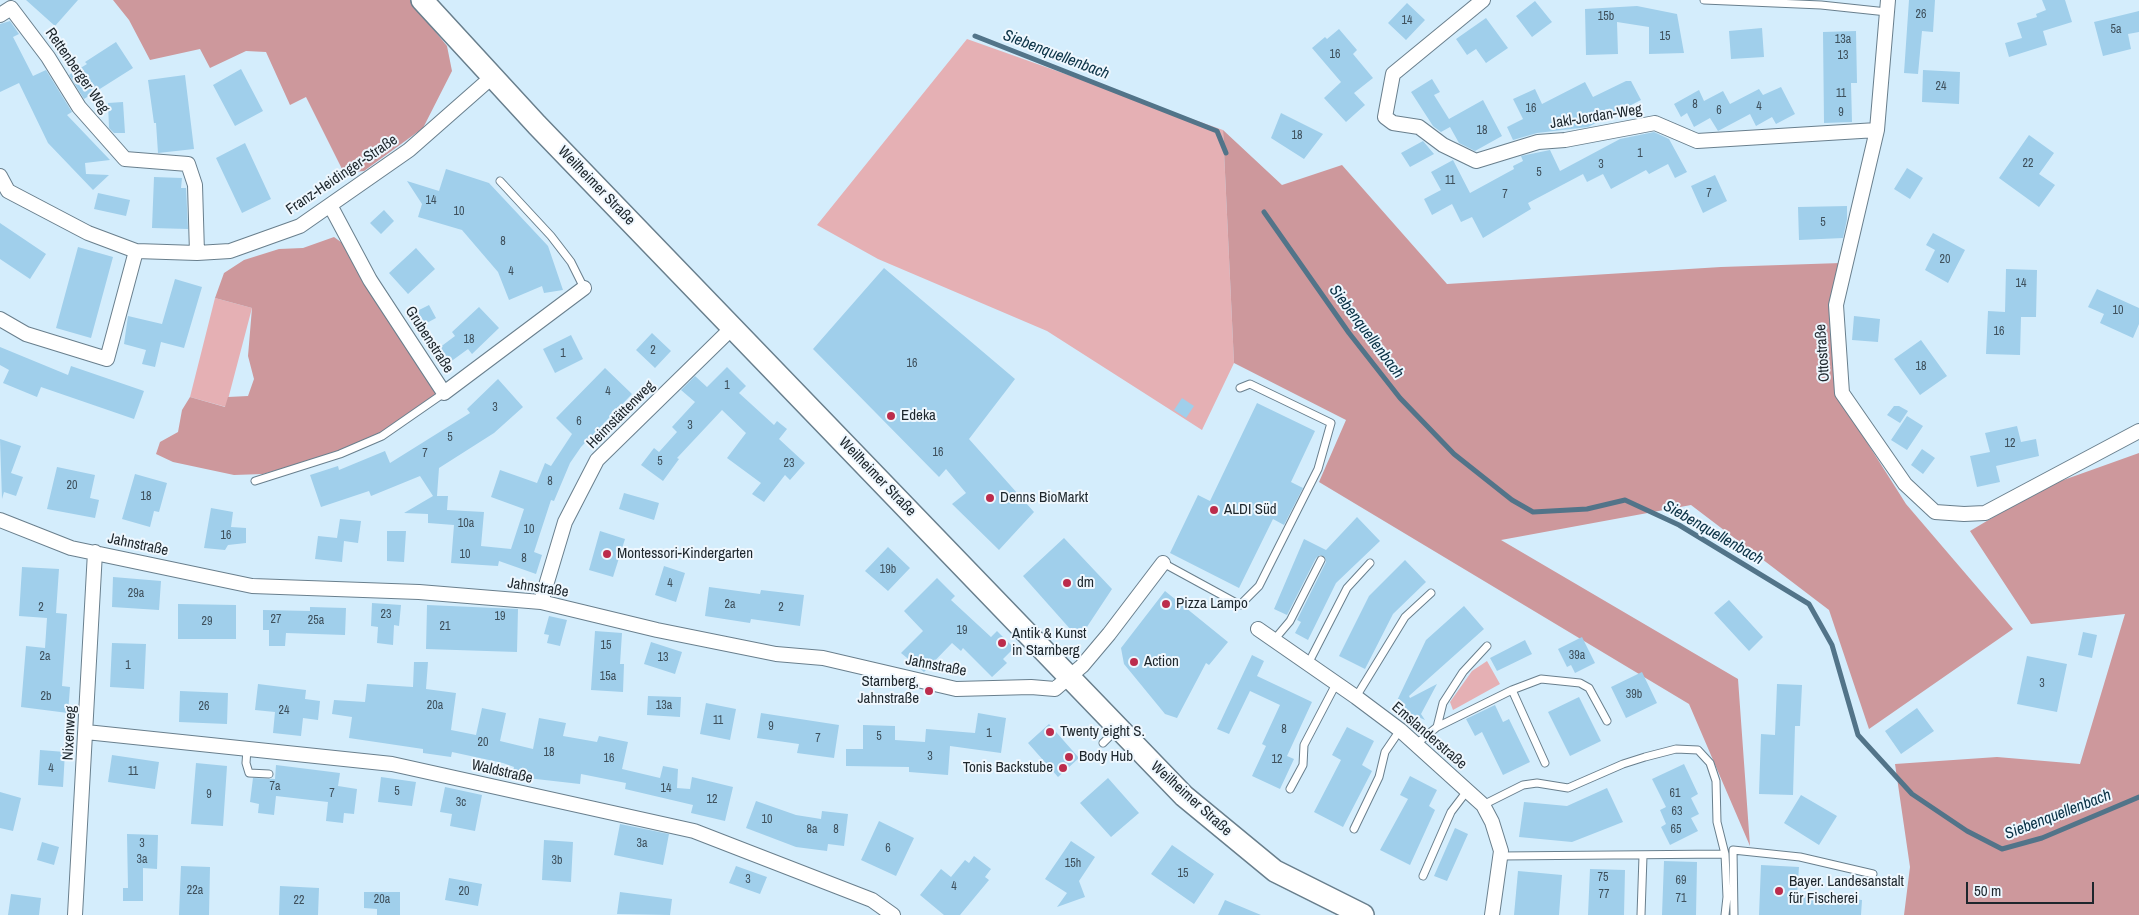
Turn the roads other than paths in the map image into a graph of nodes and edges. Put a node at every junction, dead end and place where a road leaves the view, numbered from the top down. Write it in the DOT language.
graph roads {
  1 [pos="422,0"];
  2 [pos="1483,0"];
  3 [pos="1704,0"];
  4 [pos="1888,6"];
  5 [pos="0,15"];
  6 [pos="492,77"];
  7 [pos="1877,130"];
  8 [pos="0,176"];
  9 [pos="500,181"];
  10 [pos="330,205"];
  11 [pos="136,251"];
  12 [pos="197,253"];
  13 [pos="584,288"];
  14 [pos="0,319"];
  15 [pos="733,327"];
  16 [pos="1240,388"];
  17 [pos="444,393"];
  18 [pos="2139,430"];
  19 [pos="255,481"];
  20 [pos="0,520"];
  21 [pos="96,552"];
  22 [pos="1321,560"];
  23 [pos="1162,562"];
  24 [pos="1370,563"];
  25 [pos="1431,593"];
  26 [pos="541,602"];
  27 [pos="1258,629"];
  28 [pos="1274,640"];
  29 [pos="1486,646"];
  30 [pos="1309,662"];
  31 [pos="1069,678"];
  32 [pos="1336,684"];
  33 [pos="1512,690"];
  34 [pos="1356,696"];
  35 [pos="1607,721"];
  36 [pos="1437,727"];
  37 [pos="1118,728"];
  38 [pos="1400,730"];
  39 [pos="86,732"];
  40 [pos="1103,743"];
  41 [pos="1415,745"];
  42 [pos="247,749"];
  43 [pos="1545,763"];
  44 [pos="269,774"];
  45 [pos="1290,789"];
  46 [pos="1467,791"];
  47 [pos="1483,805"];
  48 [pos="1354,829"];
  49 [pos="1725,854"];
  50 [pos="1501,856"];
  51 [pos="1643,856"];
  52 [pos="1873,874"];
  53 [pos="1423,876"];
  54 [pos="75,915"];
  55 [pos="893,915"];
  56 [pos="1363,915"];
  57 [pos="1492,915"];
  58 [pos="1641,915"];
  59 [pos="1725,915"];
  60 [pos="1734,915"];
  1 -- 6 [label="main road, Weilheimer Straße"];
  2 -- 7 [label="street, Jakl-Jordan-Weg"];
  3 -- 4 [label="lane"];
  4 -- 7 [label="street, Ottostraße"];
  5 -- 12 [label="street, Rettenberger Weg"];
  6 -- 10 [label="street, Franz-Heidinger-Straße"];
  6 -- 15 [label="main road, Weilheimer Straße"];
  7 -- 18 [label="street, Ottostraße"];
  8 -- 11 [label="street, Franz-Heidinger-Straße"];
  9 -- 13 [label="lane"];
  10 -- 12 [label="street, Franz-Heidinger-Straße"];
  10 -- 17 [label="street, Grubenstraße"];
  11 -- 12 [label="street, Franz-Heidinger-Straße"];
  11 -- 14 [label="street"];
  13 -- 17 [label="street, Grubenstraße"];
  15 -- 26 [label="street, Heimstättenweg"];
  15 -- 31 [label="main road, Weilheimer Straße"];
  16 -- 23 [label="lane"];
  17 -- 19 [label="lane"];
  20 -- 21 [label="street, Jahnstraße"];
  21 -- 26 [label="street, Jahnstraße"];
  21 -- 39 [label="street, Nixenweg"];
  22 -- 28 [label="lane"];
  23 -- 31 [label="street"];
  24 -- 30 [label="lane"];
  25 -- 34 [label="lane"];
  26 -- 31 [label="street, Jahnstraße"];
  27 -- 28 [label="street, Emslanderstraße"];
  28 -- 30 [label="street, Emslanderstraße"];
  29 -- 36 [label="lane"];
  30 -- 32 [label="street, Emslanderstraße"];
  31 -- 37 [label="main road, Weilheimer Straße"];
  32 -- 34 [label="street, Emslanderstraße"];
  32 -- 45 [label="lane"];
  33 -- 35 [label="lane"];
  33 -- 36 [label="lane"];
  33 -- 43 [label="lane"];
  34 -- 38 [label="street, Emslanderstraße"];
  36 -- 41 [label="lane"];
  37 -- 40 [label="lane"];
  37 -- 56 [label="main road, Weilheimer Straße"];
  38 -- 41 [label="street, Emslanderstraße"];
  38 -- 48 [label="lane"];
  39 -- 42 [label="street, Waldstraße"];
  39 -- 54 [label="street, Nixenweg"];
  41 -- 46 [label="street, Emslanderstraße"];
  42 -- 44 [label="lane"];
  42 -- 55 [label="street, Waldstraße"];
  46 -- 47 [label="street, Emslanderstraße"];
  46 -- 53 [label="lane"];
  47 -- 49 [label="lane"];
  47 -- 50 [label="street, Emslanderstraße"];
  49 -- 51 [label="lane"];
  49 -- 59 [label="lane"];
  50 -- 51 [label="lane"];
  50 -- 57 [label="street, Emslanderstraße"];
  51 -- 58 [label="lane"];
  52 -- 60 [label="lane"];
}
